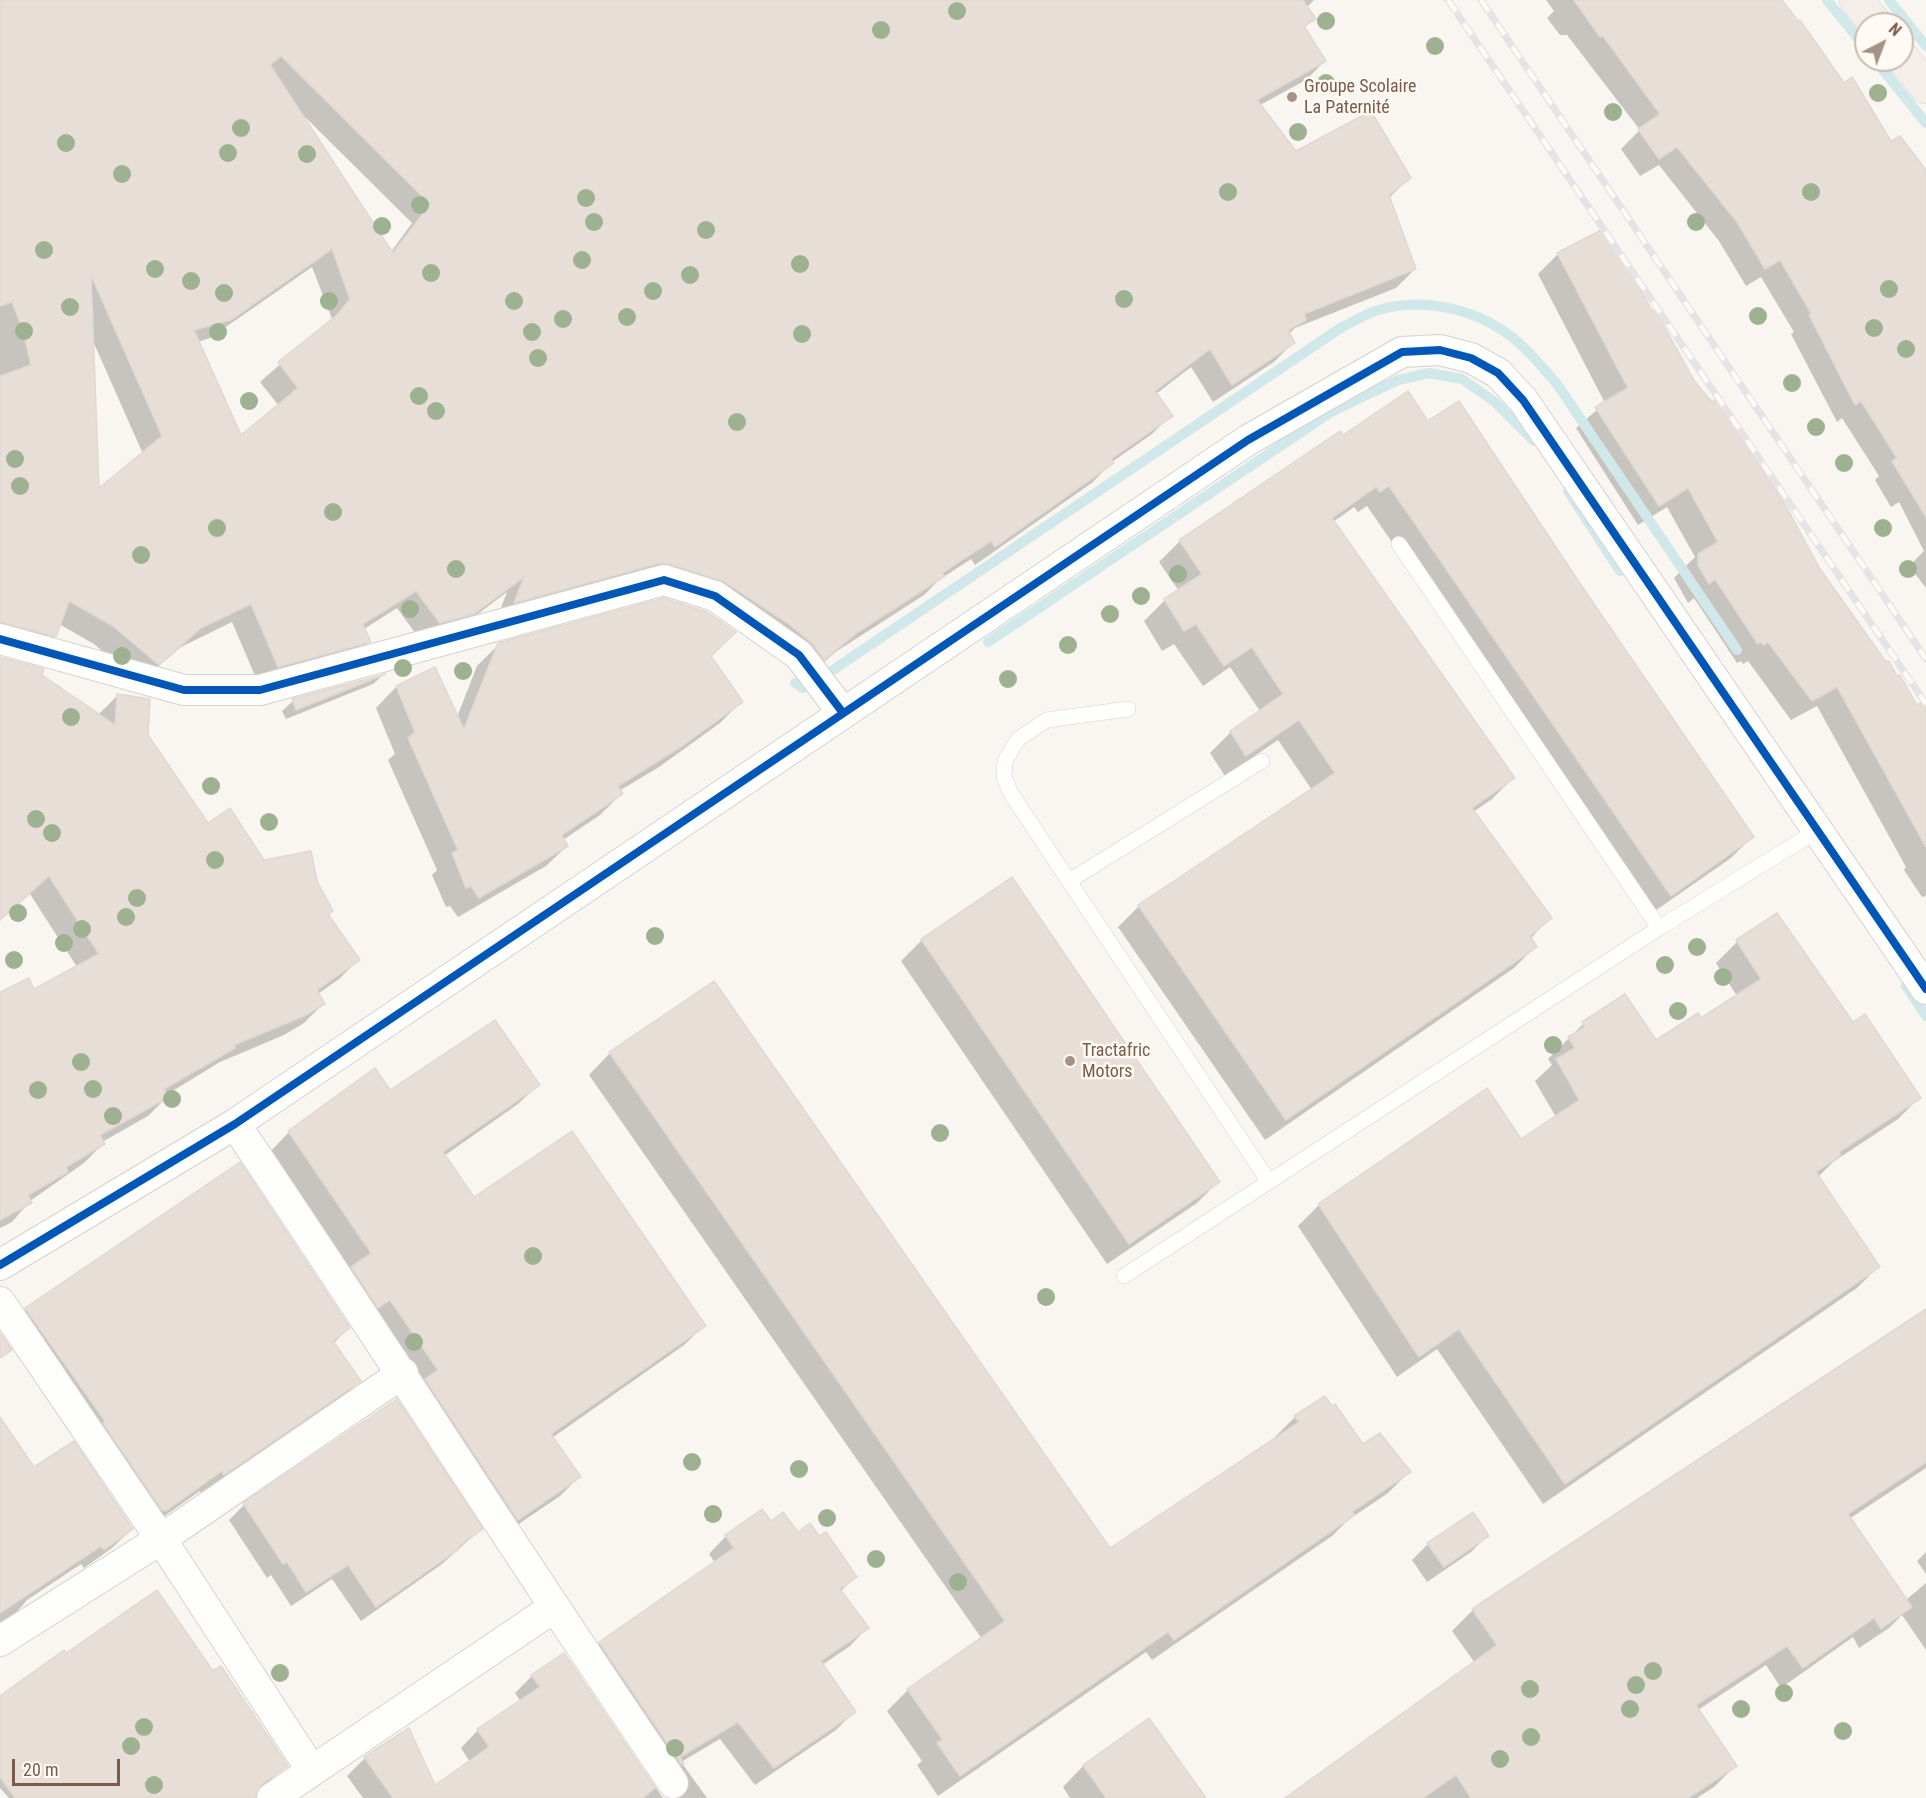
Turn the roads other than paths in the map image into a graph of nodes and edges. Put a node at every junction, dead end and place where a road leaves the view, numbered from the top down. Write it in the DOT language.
graph roads {
  1 [pos="1856,0"];
  2 [pos="1866,12"];
  3 [pos="1914,72"];
  4 [pos="1926,87"];
  5 [pos="1399,544"];
  6 [pos="0,639"];
  7 [pos="1128,709"];
  8 [pos="843,713"];
  9 [pos="1262,761"];
  10 [pos="1818,830"];
  11 [pos="1069,881"];
  12 [pos="1659,928"];
  13 [pos="1926,989"];
  14 [pos="235,1124"];
  15 [pos="1269,1182"];
  16 [pos="0,1265"];
  17 [pos="1124,1276"];
  18 [pos="0,1302"];
  19 [pos="403,1373"];
  20 [pos="161,1539"];
  21 [pos="553,1608"];
  22 [pos="0,1641"];
  23 [pos="312,1771"];
  24 [pos="673,1784"];
  25 [pos="272,1798"];
  1 -- 2 [label="main road"];
  3 -- 4 [label="main road"];
  5 -- 12 [label="lane"];
  6 -- 8 [label="street"];
  7 -- 11 [label="lane"];
  8 -- 10 [label="street"];
  8 -- 14 [label="street"];
  9 -- 11 [label="lane"];
  10 -- 12 [label="lane"];
  10 -- 13 [label="street"];
  11 -- 15 [label="lane"];
  12 -- 15 [label="lane"];
  14 -- 16 [label="street"];
  14 -- 19 [label="street"];
  15 -- 17 [label="lane"];
  18 -- 20 [label="street"];
  19 -- 20 [label="street"];
  19 -- 21 [label="street"];
  20 -- 22 [label="street"];
  20 -- 23 [label="street"];
  21 -- 23 [label="street"];
  21 -- 24 [label="street"];
  23 -- 25 [label="street"];
}
